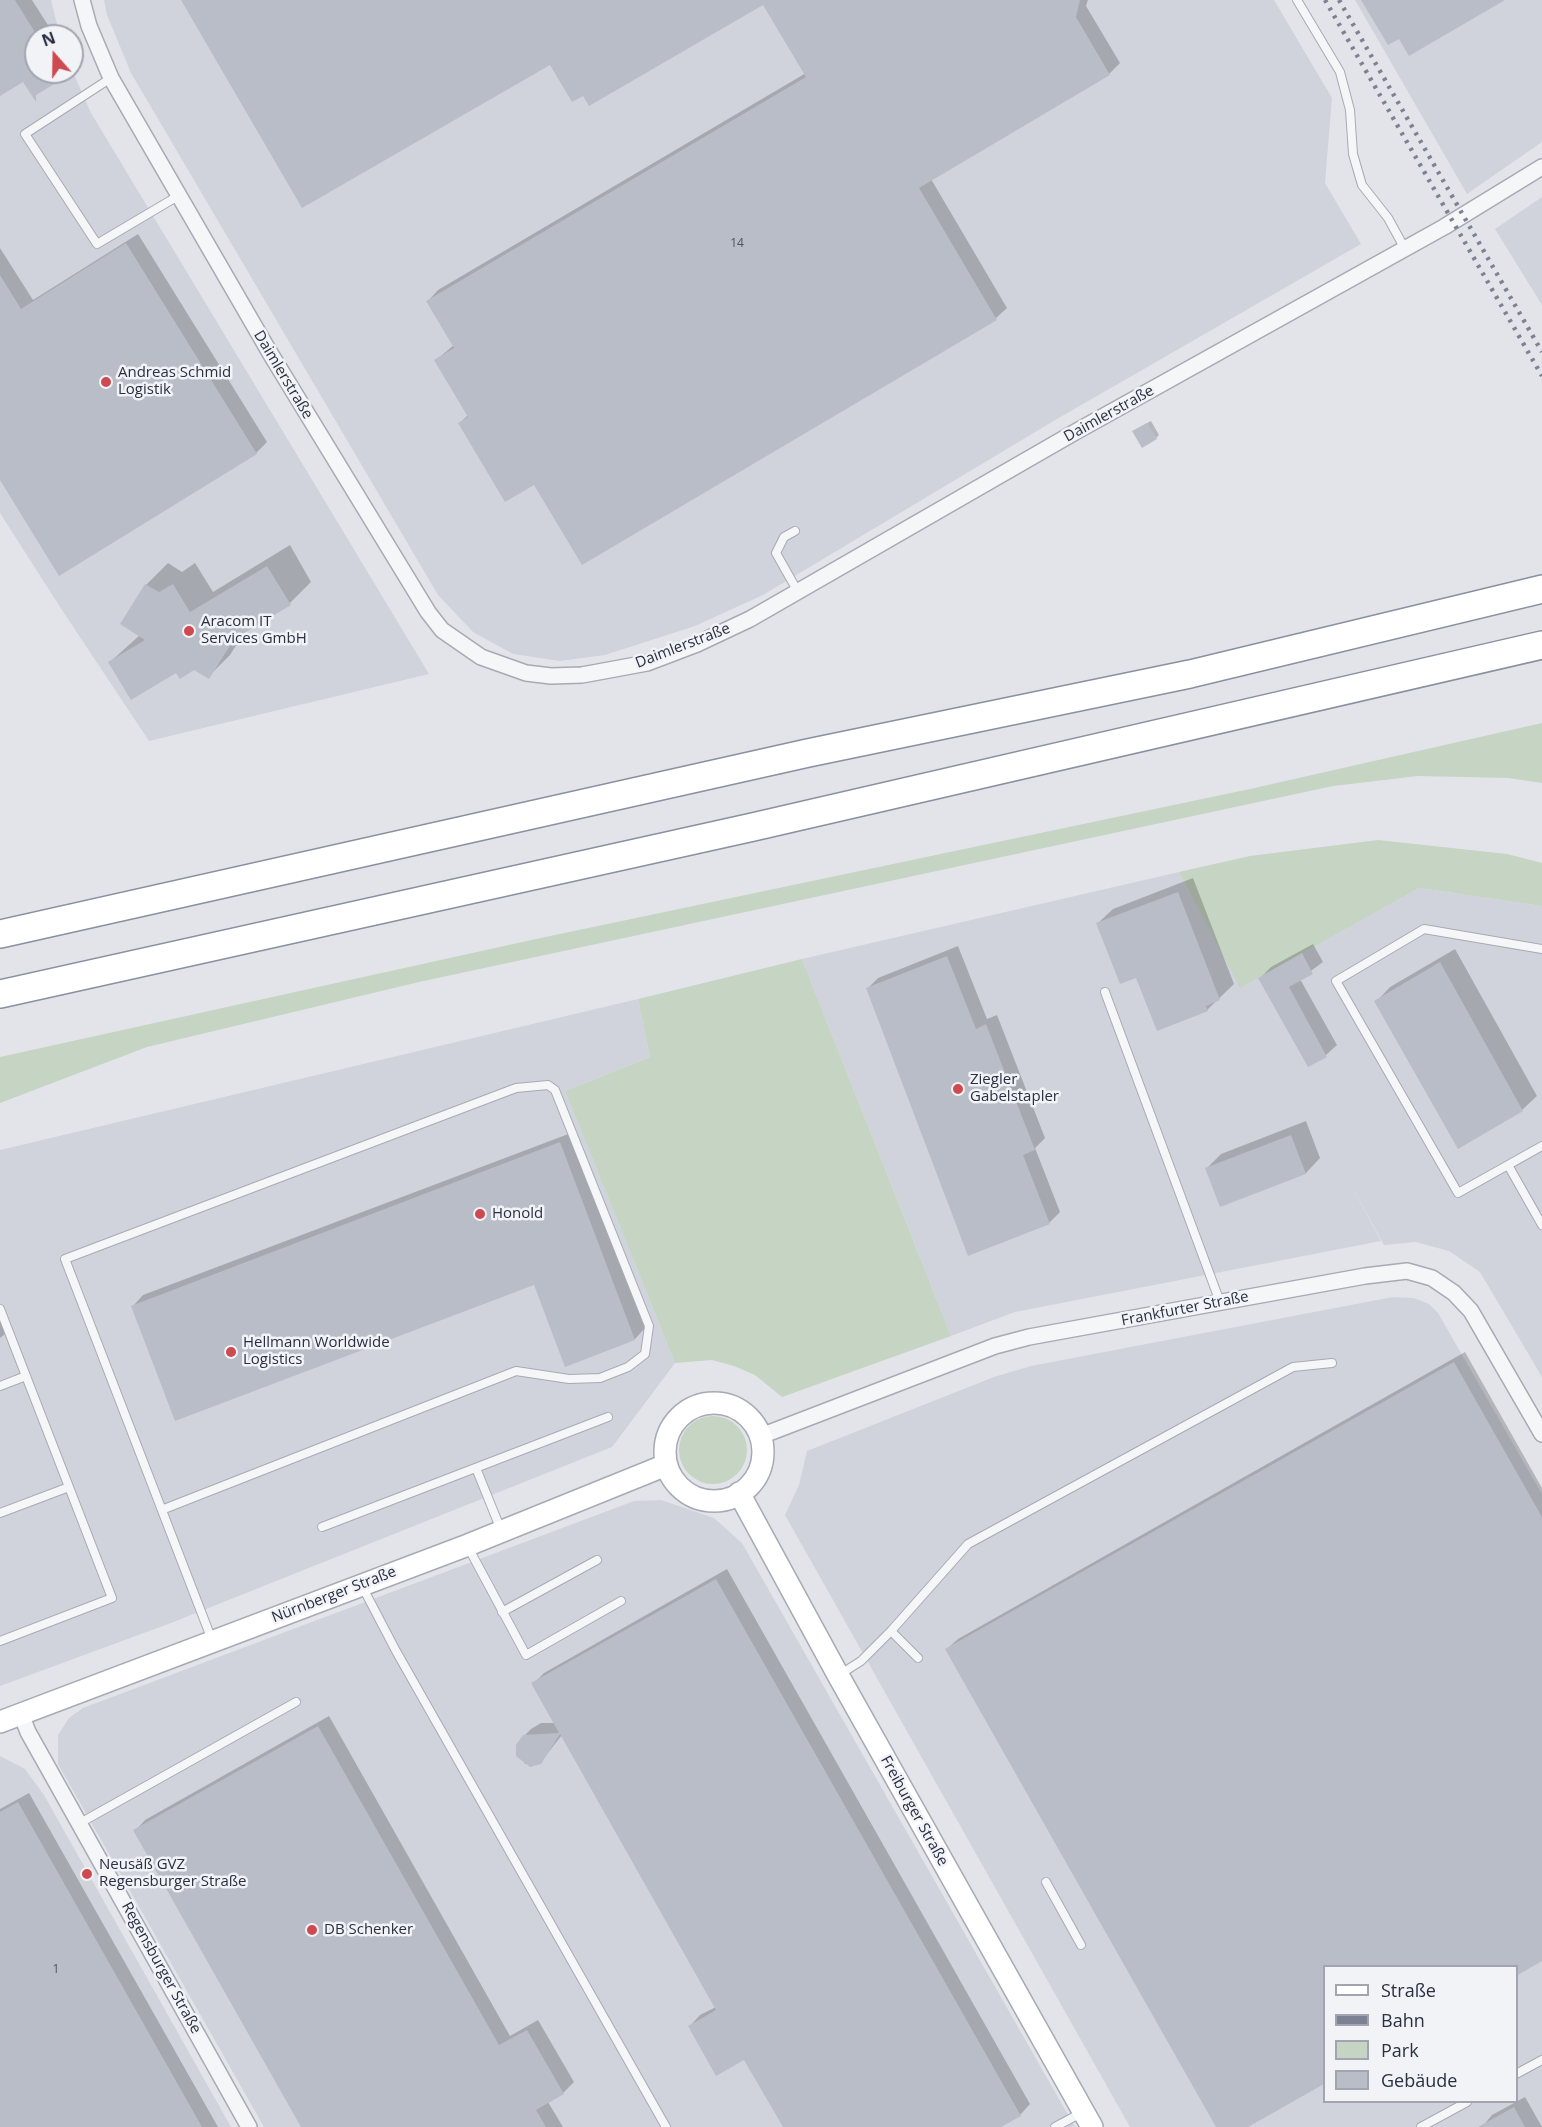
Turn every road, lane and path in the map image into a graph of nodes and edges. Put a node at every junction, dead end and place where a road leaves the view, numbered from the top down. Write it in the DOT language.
graph roads {
  1 [pos="82,0"];
  2 [pos="1297,0"];
  3 [pos="111,78"];
  4 [pos="1542,166"];
  5 [pos="178,196"];
  6 [pos="1405,249"];
  7 [pos="795,531"];
  8 [pos="1542,589"];
  9 [pos="799,593"];
  10 [pos="1542,645"];
  11 [pos="0,934"];
  12 [pos="1542,949"];
  13 [pos="1105,992"];
  14 [pos="0,994"];
  15 [pos="1542,1146"];
  16 [pos="1508,1165"];
  17 [pos="1542,1225"];
  18 [pos="1220,1302"];
  19 [pos="0,1309"];
  20 [pos="1332,1363"];
  21 [pos="26,1376"];
  22 [pos="0,1386"];
  23 [pos="609,1418"];
  24 [pos="1542,1434"];
  25 [pos="761,1436"];
  26 [pos="666,1465"];
  27 [pos="476,1468"];
  28 [pos="69,1487"];
  29 [pos="739,1493"];
  30 [pos="164,1509"];
  31 [pos="0,1513"];
  32 [pos="322,1527"];
  33 [pos="501,1532"];
  34 [pos="468,1545"];
  35 [pos="597,1560"];
  36 [pos="361,1585"];
  37 [pos="621,1601"];
  38 [pos="502,1612"];
  39 [pos="891,1631"];
  40 [pos="0,1641"];
  41 [pos="212,1641"];
  42 [pos="918,1658"];
  43 [pos="838,1675"];
  44 [pos="296,1702"];
  45 [pos="21,1714"];
  46 [pos="0,1722"];
  47 [pos="80,1823"];
  48 [pos="1046,1882"];
  49 [pos="1081,1945"];
  50 [pos="1542,2060"];
  51 [pos="1518,2073"];
  52 [pos="1465,2103"];
  53 [pos="1087,2119"];
  54 [pos="249,2127"];
  55 [pos="666,2127"];
  56 [pos="1055,2127"];
  57 [pos="1421,2127"];
  1 -- 3 [label="street, Daimlerstraße"];
  2 -- 6 [label="lane"];
  3 -- 5 [label="street, Daimlerstraße"];
  3 -- 5 [label="lane"];
  4 -- 6 [label="street, Daimlerstraße"];
  5 -- 9 [label="street, Daimlerstraße"];
  6 -- 9 [label="street, Daimlerstraße"];
  7 -- 9 [label="lane"];
  8 -- 11 [label="highway"];
  10 -- 14 [label="highway"];
  12 -- 16 [label="lane"];
  13 -- 18 [label="lane"];
  15 -- 16 [label="lane"];
  16 -- 17 [label="lane"];
  18 -- 24 [label="street, Frankfurter Straße"];
  18 -- 25 [label="street, Frankfurter Straße"];
  19 -- 21 [label="lane"];
  20 -- 39 [label="lane"];
  21 -- 22 [label="lane"];
  21 -- 28 [label="lane"];
  23 -- 27 [label="lane"];
  25 -- 26 [label="street"];
  25 -- 29 [label="street"];
  26 -- 29 [label="street"];
  26 -- 33 [label="street, Nürnberger Straße"];
  27 -- 32 [label="lane"];
  27 -- 33 [label="lane"];
  28 -- 31 [label="lane"];
  28 -- 40 [label="lane"];
  29 -- 43 [label="street, Freiburger Straße"];
  30 -- 30 [label="lane"];
  30 -- 41 [label="lane"];
  33 -- 34 [label="street, Nürnberger Straße"];
  34 -- 36 [label="street, Nürnberger Straße"];
  34 -- 38 [label="lane"];
  35 -- 38 [label="lane"];
  36 -- 41 [label="street, Nürnberger Straße"];
  36 -- 55 [label="lane"];
  37 -- 38 [label="lane"];
  39 -- 42 [label="lane"];
  39 -- 43 [label="lane"];
  41 -- 45 [label="street, Nürnberger Straße"];
  43 -- 53 [label="street, Freiburger Straße"];
  44 -- 47 [label="lane"];
  45 -- 46 [label="street, Nürnberger Straße"];
  45 -- 47 [label="street, Regensburger Straße"];
  47 -- 54 [label="street, Regensburger Straße"];
  48 -- 49 [label="lane"];
  50 -- 51 [label="lane"];
  52 -- 57 [label="lane"];
  53 -- 56 [label="lane"];
}
